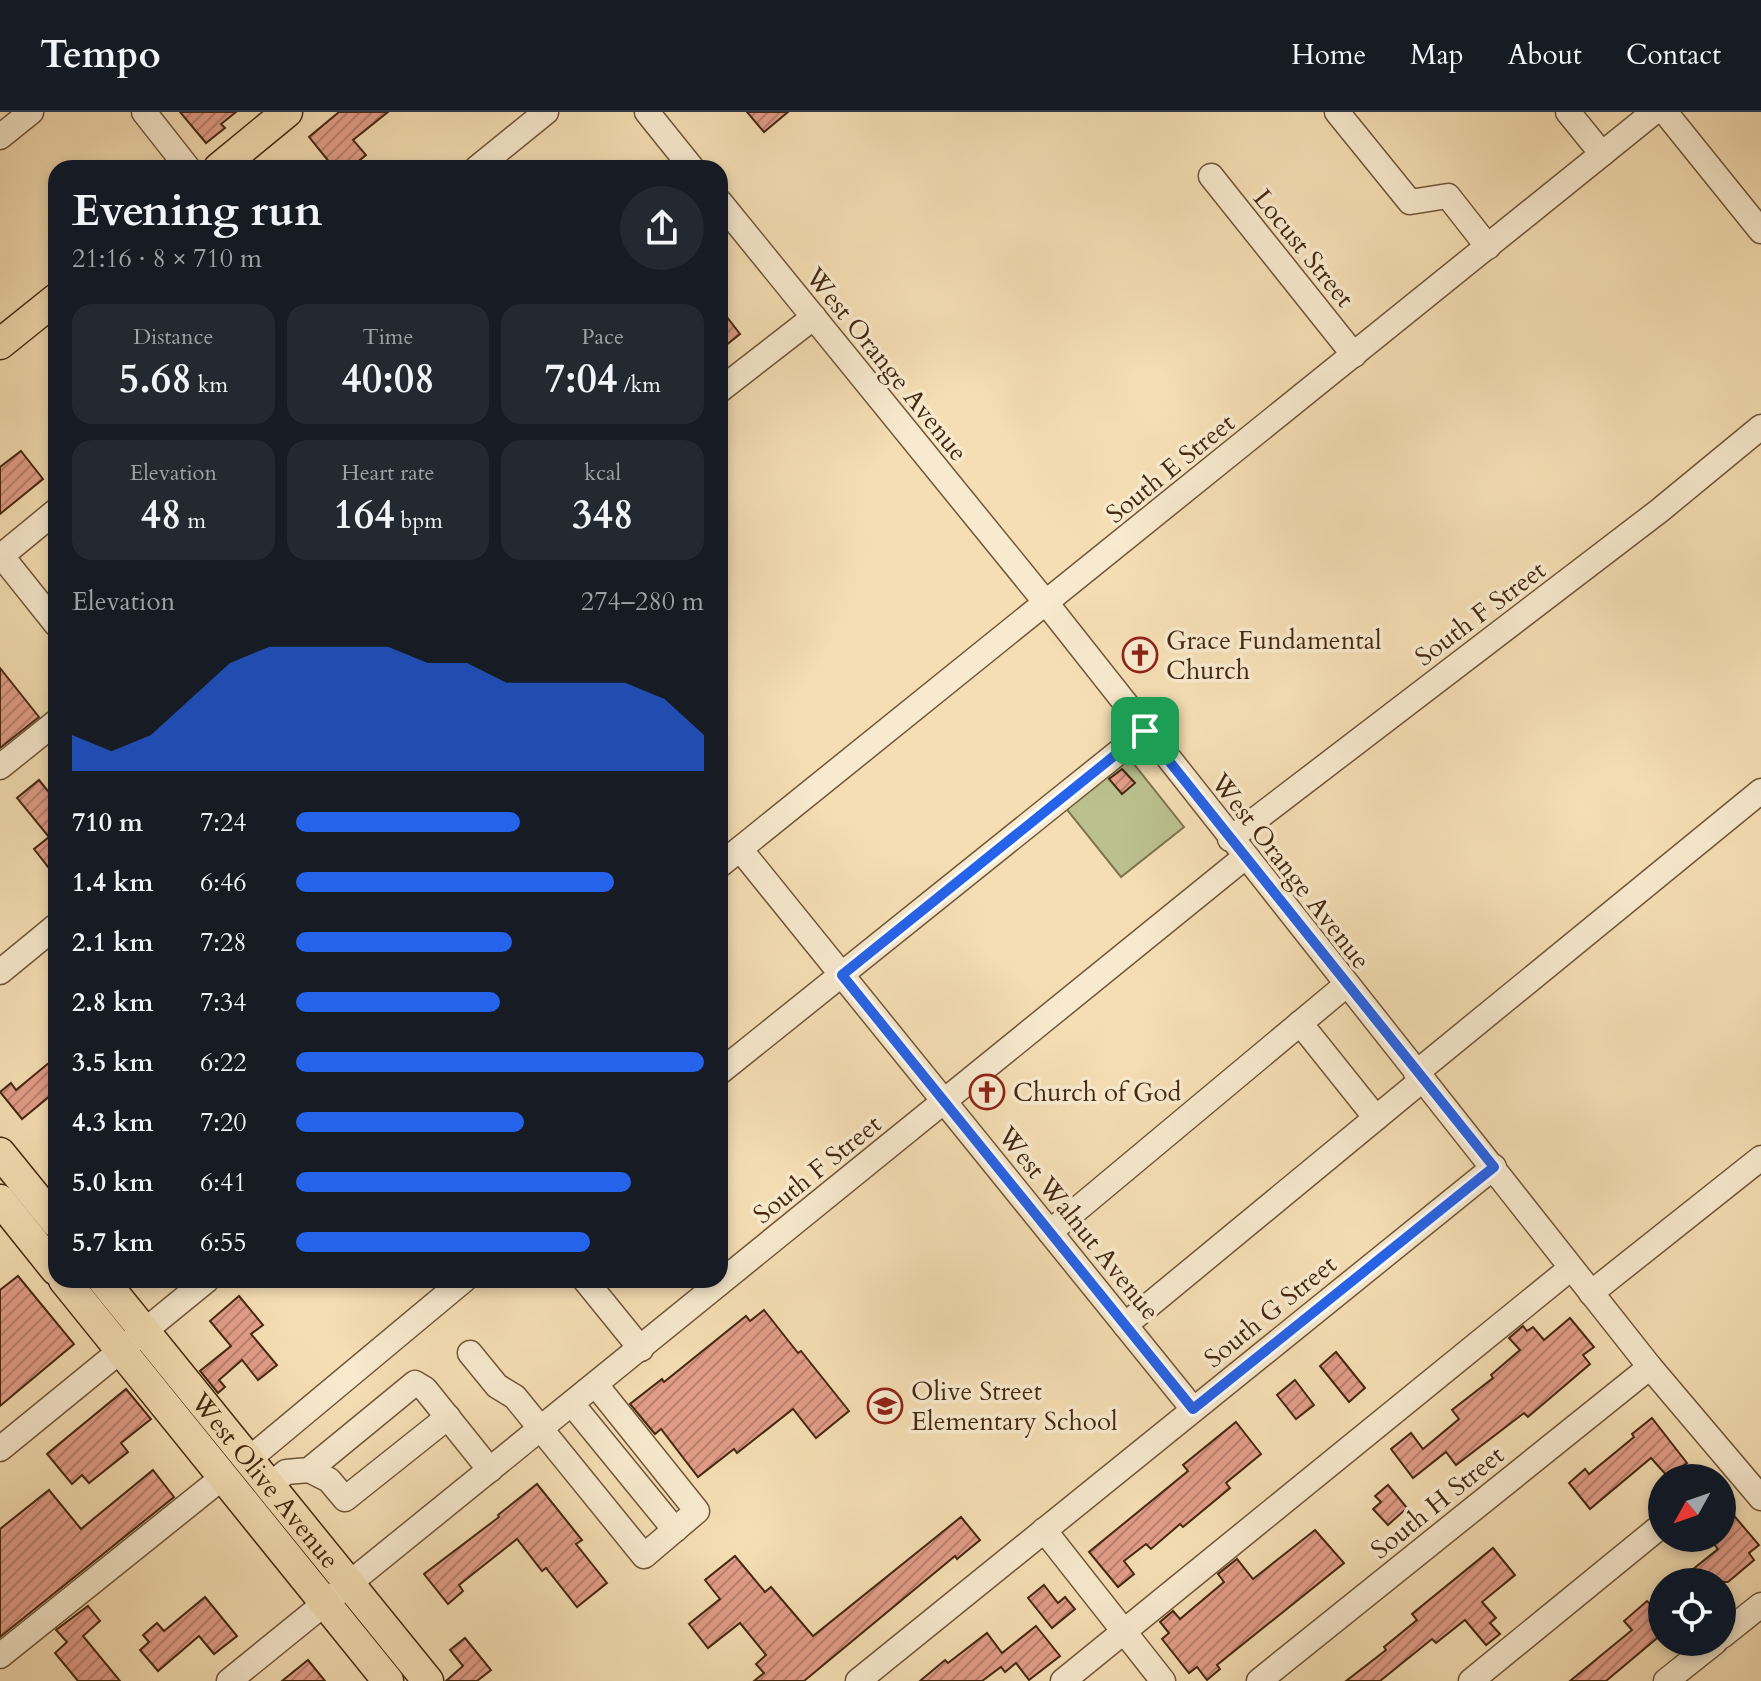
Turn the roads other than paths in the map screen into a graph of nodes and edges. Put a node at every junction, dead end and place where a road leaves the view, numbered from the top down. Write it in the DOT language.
graph roads {
  1 [pos="31,112"];
  2 [pos="144,112"];
  3 [pos="287,112"];
  4 [pos="546,112"];
  5 [pos="647,112"];
  6 [pos="1337,112"];
  7 [pos="1568,112"];
  8 [pos="1654,112"];
  9 [pos="1665,112"];
  10 [pos="0,137"];
  11 [pos="1602,154"];
  12 [pos="182,160"];
  13 [pos="229,160"];
  14 [pos="487,160"];
  15 [pos="686,160"];
  16 [pos="1211,176"];
  17 [pos="728,212"];
  18 [pos="1761,231"];
  19 [pos="1488,247"];
  20 [pos="48,305"];
  21 [pos="814,317"];
  22 [pos="0,344"];
  23 [pos="1354,355"];
  24 [pos="728,384"];
  25 [pos="1761,427"];
  26 [pos="48,518"];
  27 [pos="1,556"];
  28 [pos="1047,604"];
  29 [pos="48,614"];
  30 [pos="48,728"];
  31 [pos="1145,731"];
  32 [pos="0,767"];
  33 [pos="1761,791"];
  34 [pos="1238,848"];
  35 [pos="740,849"];
  36 [pos="728,859"];
  37 [pos="48,933"];
  38 [pos="0,972"];
  39 [pos="842,975"];
  40 [pos="1346,985"];
  41 [pos="1300,1023"];
  42 [pos="728,1066"];
  43 [pos="1419,1076"];
  44 [pos="944,1101"];
  45 [pos="1376,1118"];
  46 [pos="0,1153"];
  47 [pos="1761,1158"];
  48 [pos="1494,1167"];
  49 [pos="0,1200"];
  50 [pos="48,1212"];
  51 [pos="1050,1232"];
  52 [pos="48,1260"];
  53 [pos="1571,1268"];
  54 [pos="728,1278"];
  55 [pos="73,1288"];
  56 [pos="107,1288"];
  57 [pos="197,1288"];
  58 [pos="454,1288"];
  59 [pos="591,1288"];
  60 [pos="716,1288"];
  61 [pos="1591,1293"];
  62 [pos="1125,1325"];
  63 [pos="131,1341"];
  64 [pos="641,1349"];
  65 [pos="470,1353"];
  66 [pos="1650,1367"];
  67 [pos="596,1385"];
  68 [pos="572,1404"];
  69 [pos="1193,1409"];
  70 [pos="448,1417"];
  71 [pos="541,1429"];
  72 [pos="0,1449"];
  73 [pos="248,1460"];
  74 [pos="1721,1464"];
  75 [pos="309,1470"];
  76 [pos="490,1470"];
  77 [pos="223,1477"];
  78 [pos="1736,1479"];
  79 [pos="269,1486"];
  80 [pos="1761,1498"];
  81 [pos="675,1530"];
  82 [pos="1044,1530"];
  83 [pos="1648,1536"];
  84 [pos="348,1583"];
  85 [pos="325,1602"];
  86 [pos="1761,1605"];
  87 [pos="1736,1625"];
  88 [pos="1124,1631"];
  89 [pos="0,1656"];
  90 [pos="1697,1656"];
  91 [pos="229,1681"];
  92 [pos="388,1681"];
  93 [pos="428,1681"];
  94 [pos="858,1681"];
  95 [pos="1063,1681"];
  96 [pos="1163,1681"];
  97 [pos="1259,1681"];
  98 [pos="1471,1681"];
  99 [pos="1666,1681"];
  1 -- 10 [label="street"];
  2 -- 12 [label="street"];
  3 -- 13 [label="main road"];
  4 -- 14 [label="street"];
  5 -- 15 [label="street"];
  6 -- 19 [label="street"];
  7 -- 11 [label="street"];
  8 -- 11 [label="street, South E Street"];
  9 -- 18 [label="street"];
  11 -- 19 [label="street, South E Street"];
  16 -- 23 [label="street, Locust Street"];
  17 -- 21 [label="street, West Orange Avenue"];
  19 -- 23 [label="street, South E Street"];
  20 -- 22 [label="main road"];
  21 -- 24 [label="street"];
  21 -- 28 [label="street, West Orange Avenue"];
  23 -- 28 [label="street, South E Street"];
  25 -- 34 [label="street, South F Street"];
  26 -- 27 [label="street"];
  27 -- 29 [label="street"];
  28 -- 31 [label="street, West Orange Avenue"];
  28 -- 35 [label="street, South E Street"];
  30 -- 32 [label="street"];
  31 -- 34 [label="street, West Orange Avenue"];
  31 -- 39 [label="street"];
  33 -- 43 [label="street"];
  34 -- 40 [label="street, West Orange Avenue"];
  34 -- 44 [label="street, South F Street"];
  35 -- 36 [label="street, South E Street"];
  35 -- 39 [label="street, West Walnut Avenue"];
  37 -- 38 [label="street"];
  39 -- 42 [label="street"];
  39 -- 44 [label="street, West Walnut Avenue"];
  40 -- 41 [label="street"];
  40 -- 43 [label="street, West Orange Avenue"];
  41 -- 45 [label="street"];
  41 -- 51 [label="street"];
  43 -- 45 [label="street"];
  43 -- 48 [label="street, West Orange Avenue"];
  44 -- 51 [label="street, West Walnut Avenue"];
  44 -- 54 [label="street, South F Street"];
  45 -- 62 [label="street"];
  46 -- 50 [label="main road"];
  47 -- 61 [label="street"];
  48 -- 53 [label="street, West Orange Avenue"];
  48 -- 69 [label="street, South G Street"];
  49 -- 52 [label="main road"];
  51 -- 62 [label="street, West Walnut Avenue"];
  53 -- 61 [label="street, West Orange Avenue"];
  53 -- 88 [label="street"];
  55 -- 63 [label="main road, West Olive Avenue"];
  56 -- 63 [label="main road, West Olive Avenue"];
  57 -- 63 [label="street"];
  58 -- 73 [label="street"];
  59 -- 64 [label="street"];
  60 -- 64 [label="street, South F Street"];
  61 -- 66 [label="street, West Orange Avenue"];
  62 -- 69 [label="street, West Walnut Avenue"];
  63 -- 72 [label="street"];
  63 -- 73 [label="main road, West Olive Avenue"];
  63 -- 77 [label="main road, West Olive Avenue"];
  64 -- 67 [label="street, South F Street"];
  65 -- 71 [label="street"];
  66 -- 74 [label="street, West Orange Avenue"];
  66 -- 97 [label="street, South H Street"];
  67 -- 68 [label="street, South F Street"];
  67 -- 81 [label="street"];
  68 -- 71 [label="street, South F Street"];
  68 -- 81 [label="street"];
  69 -- 82 [label="street, South G Street"];
  70 -- 75 [label="street"];
  70 -- 75 [label="street"];
  70 -- 76 [label="street"];
  71 -- 76 [label="street, South F Street"];
  71 -- 81 [label="street"];
  73 -- 79 [label="main road, West Olive Avenue"];
  75 -- 79 [label="street"];
  76 -- 84 [label="street, South F Street"];
  77 -- 85 [label="main road, West Olive Avenue"];
  77 -- 89 [label="street"];
  78 -- 80 [label="street, West Orange Avenue"];
  79 -- 84 [label="main road, West Olive Avenue"];
  82 -- 88 [label="street"];
  82 -- 94 [label="street, South G Street"];
  83 -- 98 [label="street"];
  84 -- 85 [label="street, South F Street"];
  84 -- 93 [label="main road, West Olive Avenue"];
  85 -- 91 [label="street, South F Street"];
  85 -- 92 [label="main road, West Olive Avenue"];
  86 -- 87 [label="street"];
  88 -- 95 [label="street"];
  88 -- 96 [label="street"];
  90 -- 99 [label="street"];
}
